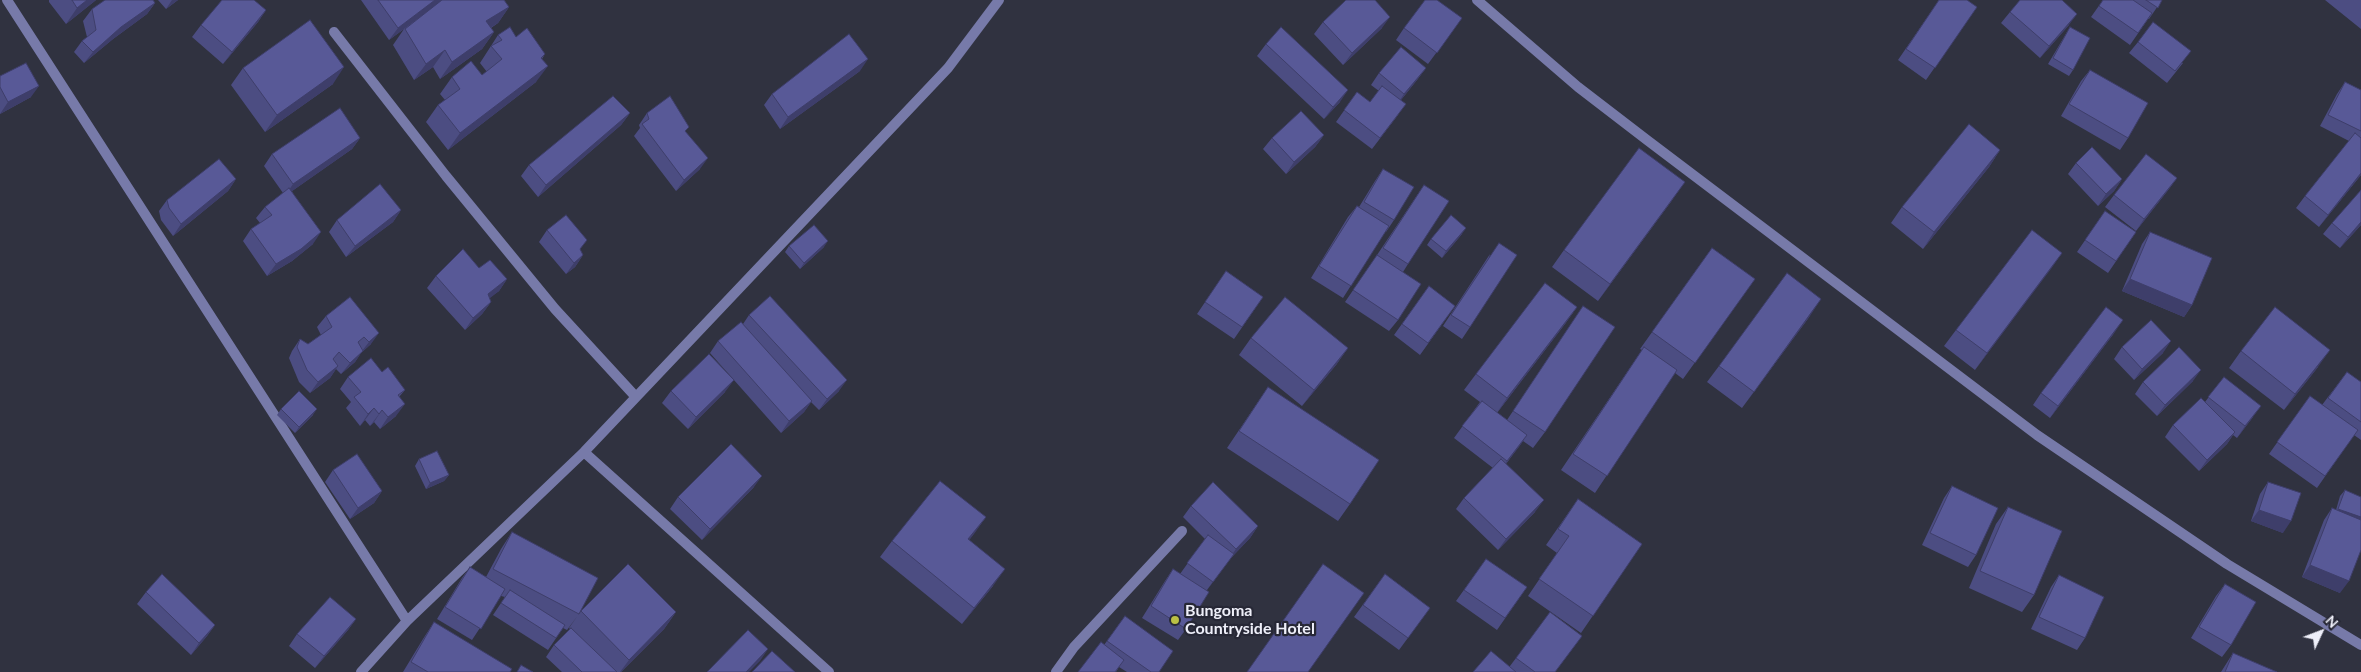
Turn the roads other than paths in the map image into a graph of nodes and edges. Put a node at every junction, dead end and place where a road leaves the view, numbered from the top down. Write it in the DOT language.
graph roads {
  1 [pos="7,0"];
  2 [pos="999,0"];
  3 [pos="1477,0"];
  4 [pos="334,32"];
  5 [pos="635,396"];
  6 [pos="584,452"];
  7 [pos="1182,531"];
  8 [pos="407,621"];
  9 [pos="2361,645"];
  10 [pos="363,672"];
  11 [pos="829,672"];
  12 [pos="1056,672"];
  1 -- 8 [label="street"];
  2 -- 5 [label="street"];
  3 -- 9 [label="street"];
  4 -- 5 [label="street"];
  5 -- 6 [label="street"];
  6 -- 8 [label="street"];
  6 -- 11 [label="street"];
  7 -- 12 [label="street"];
  8 -- 10 [label="street"];
}
